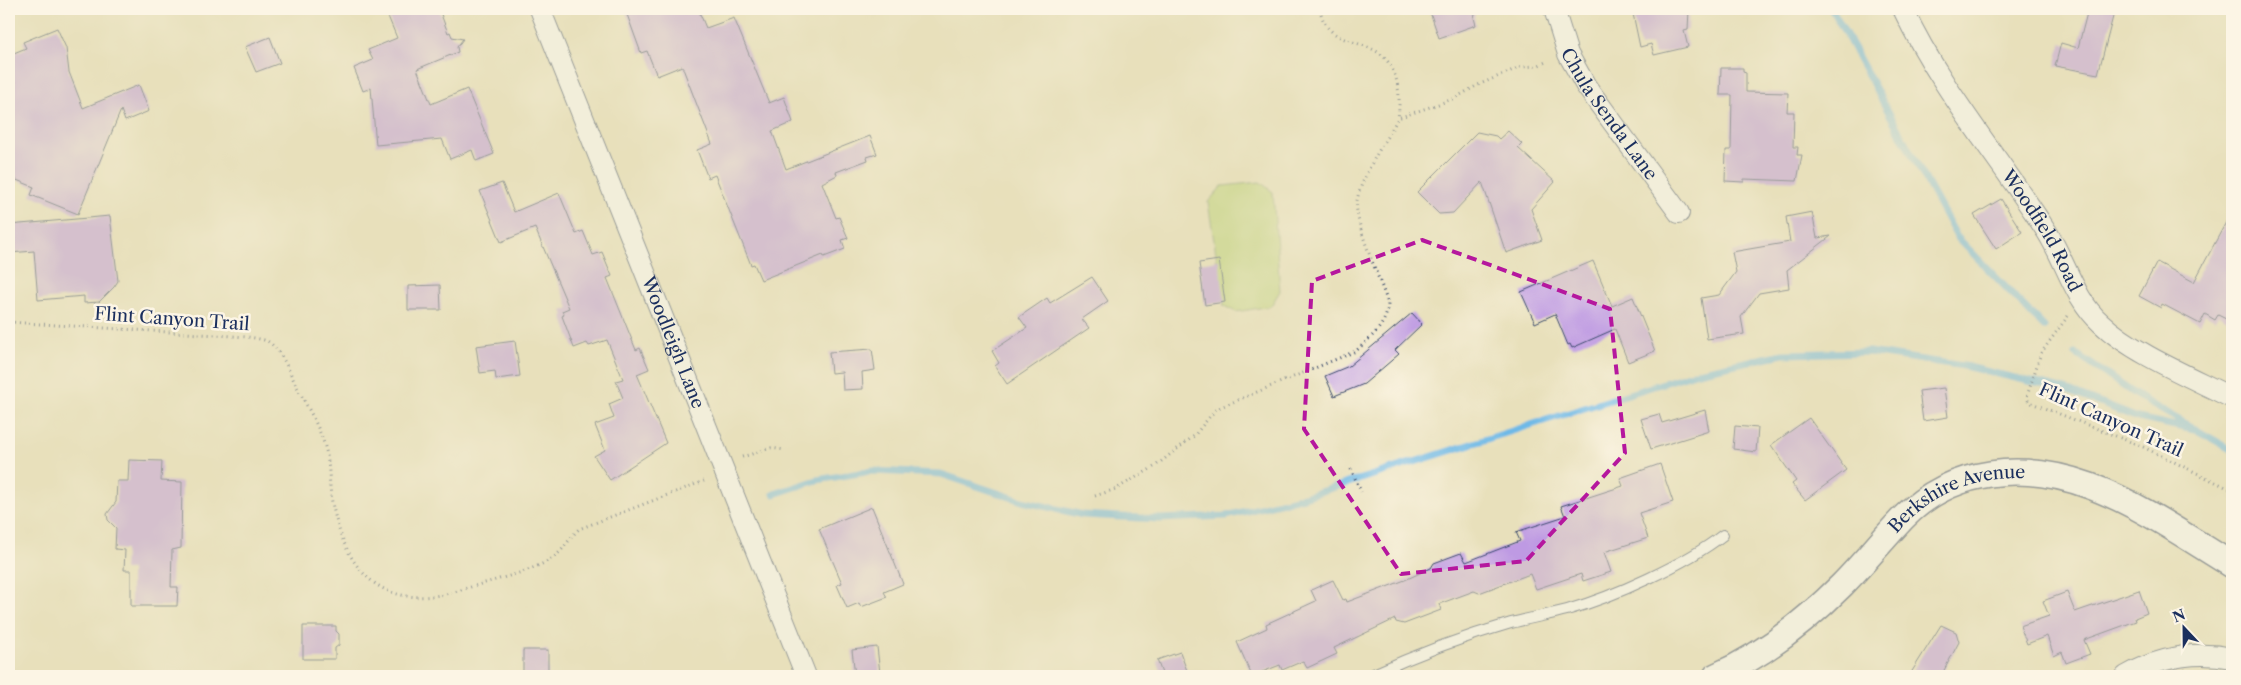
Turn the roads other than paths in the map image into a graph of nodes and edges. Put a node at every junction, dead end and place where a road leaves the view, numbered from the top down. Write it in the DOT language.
graph roads {
  1 [pos="540,9"];
  2 [pos="1554,9"];
  3 [pos="1903,9"];
  4 [pos="1679,213"];
  5 [pos="2232,398"];
  6 [pos="1724,534"];
  7 [pos="2232,565"];
  8 [pos="2232,658"];
  9 [pos="806,676"];
  10 [pos="1369,676"];
  11 [pos="1716,676"];
  12 [pos="2126,676"];
  1 -- 9 [label="street, Woodleigh Lane"];
  2 -- 4 [label="street, Chula Senda Lane"];
  3 -- 5 [label="street, Woodfield Road"];
  6 -- 10 [label="lane"];
  7 -- 11 [label="street, Berkshire Avenue"];
  8 -- 12 [label="street"];
}
